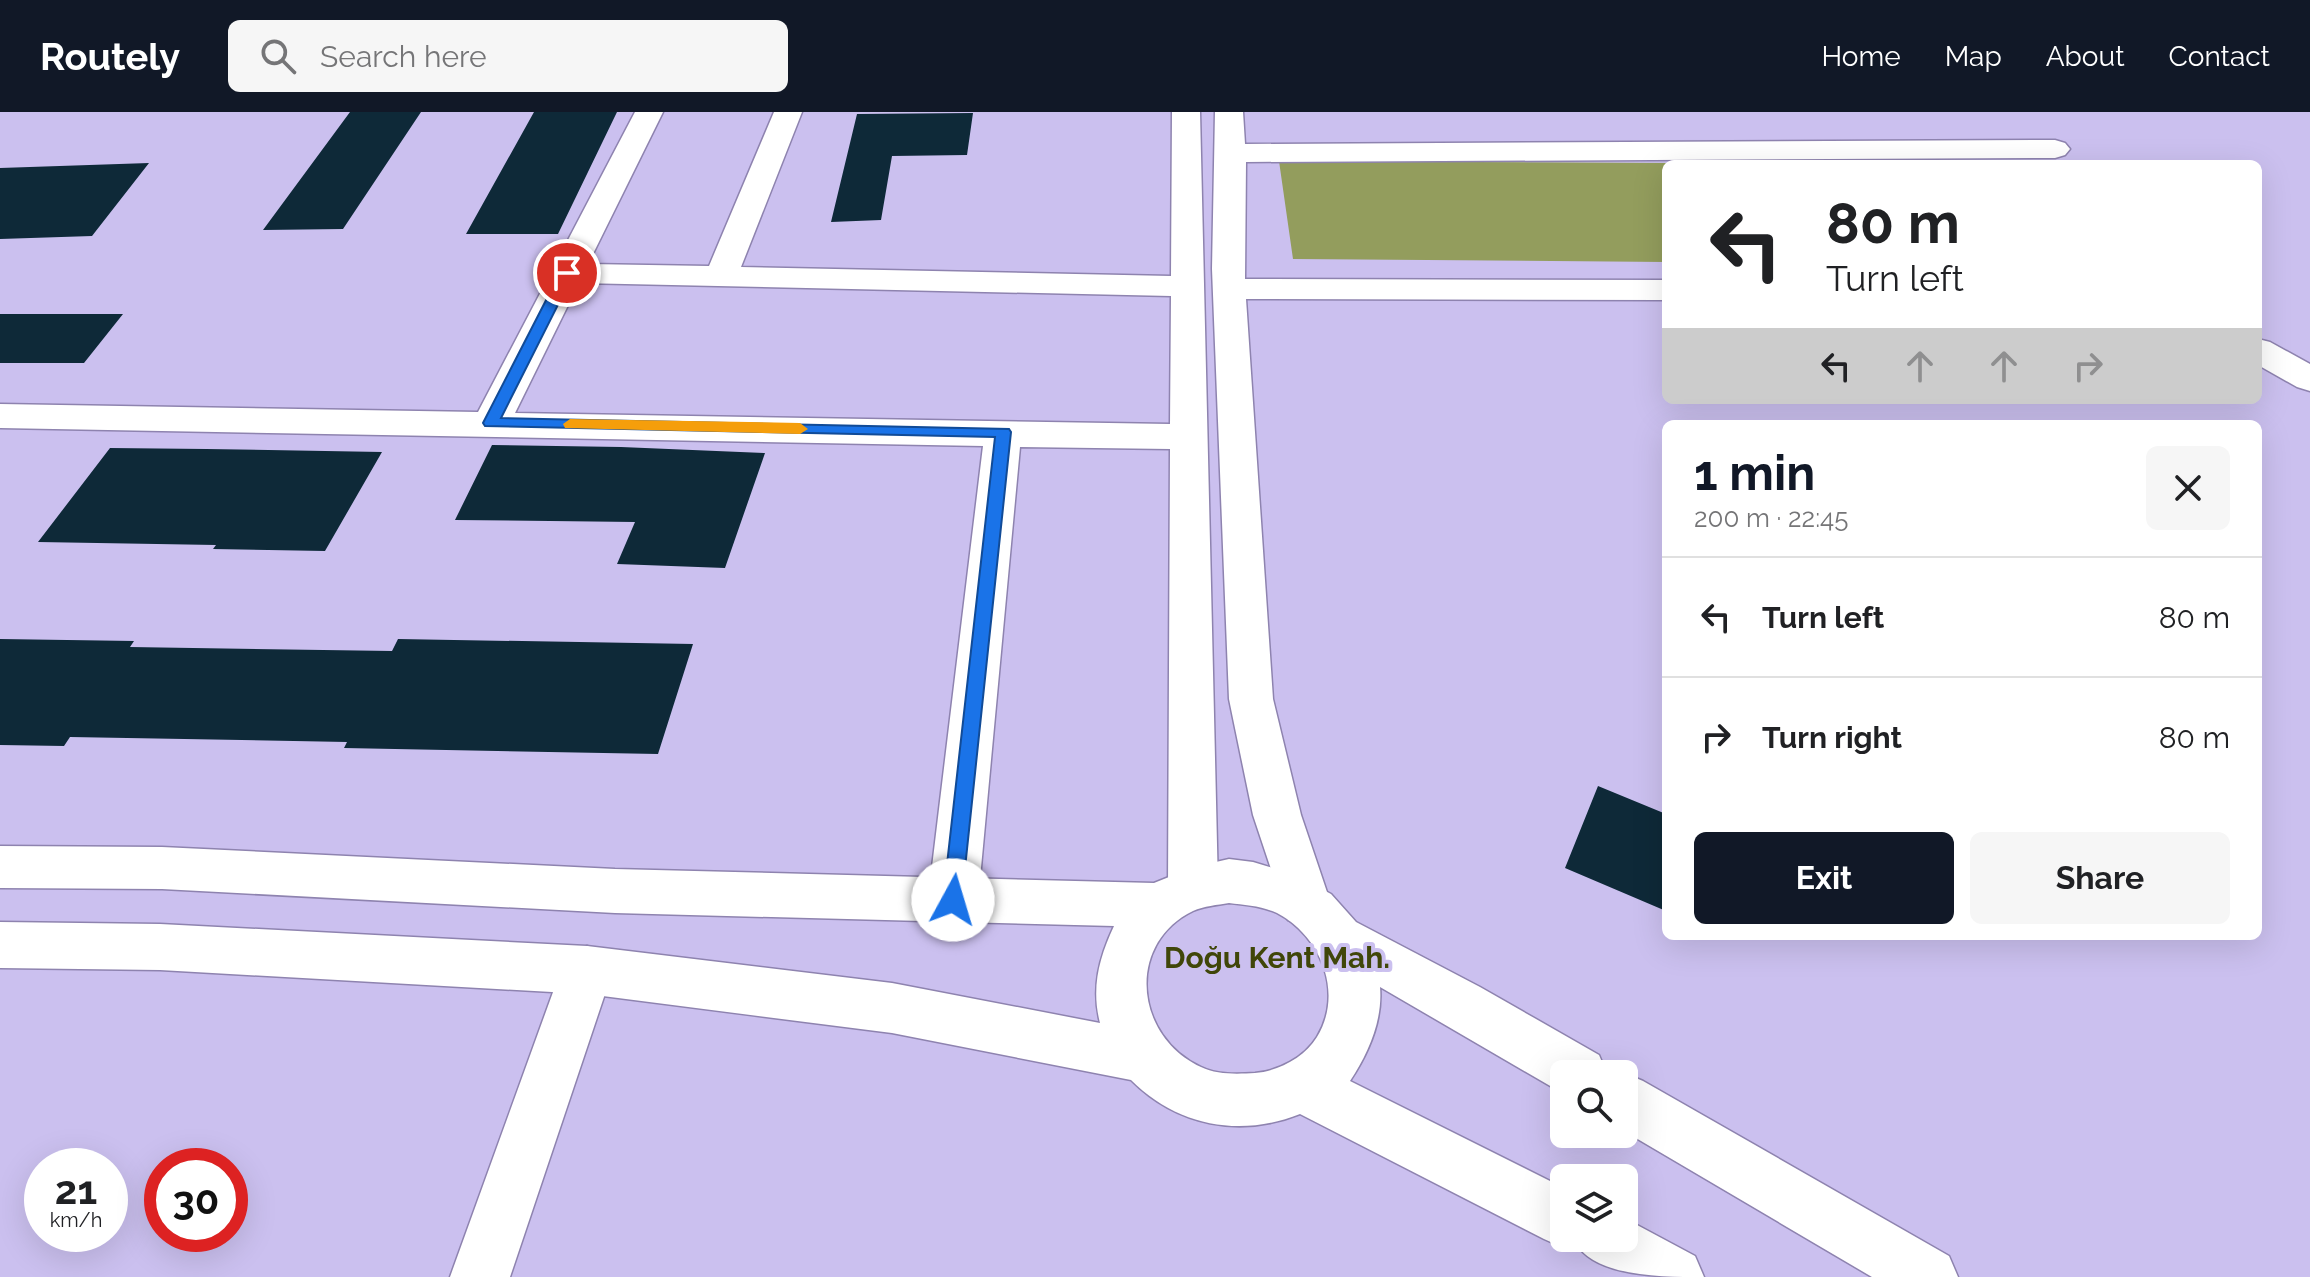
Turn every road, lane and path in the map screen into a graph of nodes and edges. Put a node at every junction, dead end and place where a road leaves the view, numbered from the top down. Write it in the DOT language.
graph roads {
  1 [pos="649,112"];
  2 [pos="788,112"];
  3 [pos="1186,112"];
  4 [pos="1229,112"];
  5 [pos="2038,124"];
  6 [pos="1231,153"];
  7 [pos="2061,156"];
  8 [pos="567,273"];
  9 [pos="721,276"];
  10 [pos="1189,286"];
  11 [pos="1229,289"];
  12 [pos="1662,290"];
  13 [pos="2262,352"];
  14 [pos="2310,379"];
  15 [pos="0,416"];
  16 [pos="491,423"];
  17 [pos="1003,432"];
  18 [pos="1191,437"];
  19 [pos="0,867"];
  20 [pos="1177,896"];
  21 [pos="953,900"];
  22 [pos="1322,921"];
  23 [pos="0,945"];
  24 [pos="587,970"];
  25 [pos="1145,1057"];
  26 [pos="1556,1060"];
  27 [pos="1302,1086"];
  28 [pos="1638,1108"];
  29 [pos="1550,1212"];
  30 [pos="1628,1252"];
  31 [pos="480,1277"];
  32 [pos="1674,1277"];
  33 [pos="1928,1277"];
  1 -- 8 [label="street"];
  2 -- 9 [label="street"];
  3 -- 10 [label="street"];
  4 -- 6 [label="street"];
  5 -- 7 [label="street"];
  6 -- 7 [label="street"];
  6 -- 11 [label="street"];
  8 -- 9 [label="street"];
  8 -- 16 [label="street"];
  9 -- 10 [label="street"];
  10 -- 18 [label="street"];
  11 -- 12 [label="street"];
  11 -- 22 [label="street"];
  13 -- 14 [label="street"];
  15 -- 16 [label="street"];
  16 -- 17 [label="street"];
  17 -- 18 [label="street"];
  17 -- 21 [label="street"];
  18 -- 20 [label="street"];
  19 -- 21 [label="street"];
  20 -- 21 [label="street"];
  20 -- 22 [label="street"];
  20 -- 25 [label="street"];
  22 -- 26 [label="street"];
  22 -- 27 [label="street"];
  23 -- 24 [label="street"];
  24 -- 25 [label="street"];
  24 -- 31 [label="street"];
  25 -- 27 [label="street"];
  27 -- 29 [label="street"];
  28 -- 33 [label="street"];
  30 -- 32 [label="street"];
}
